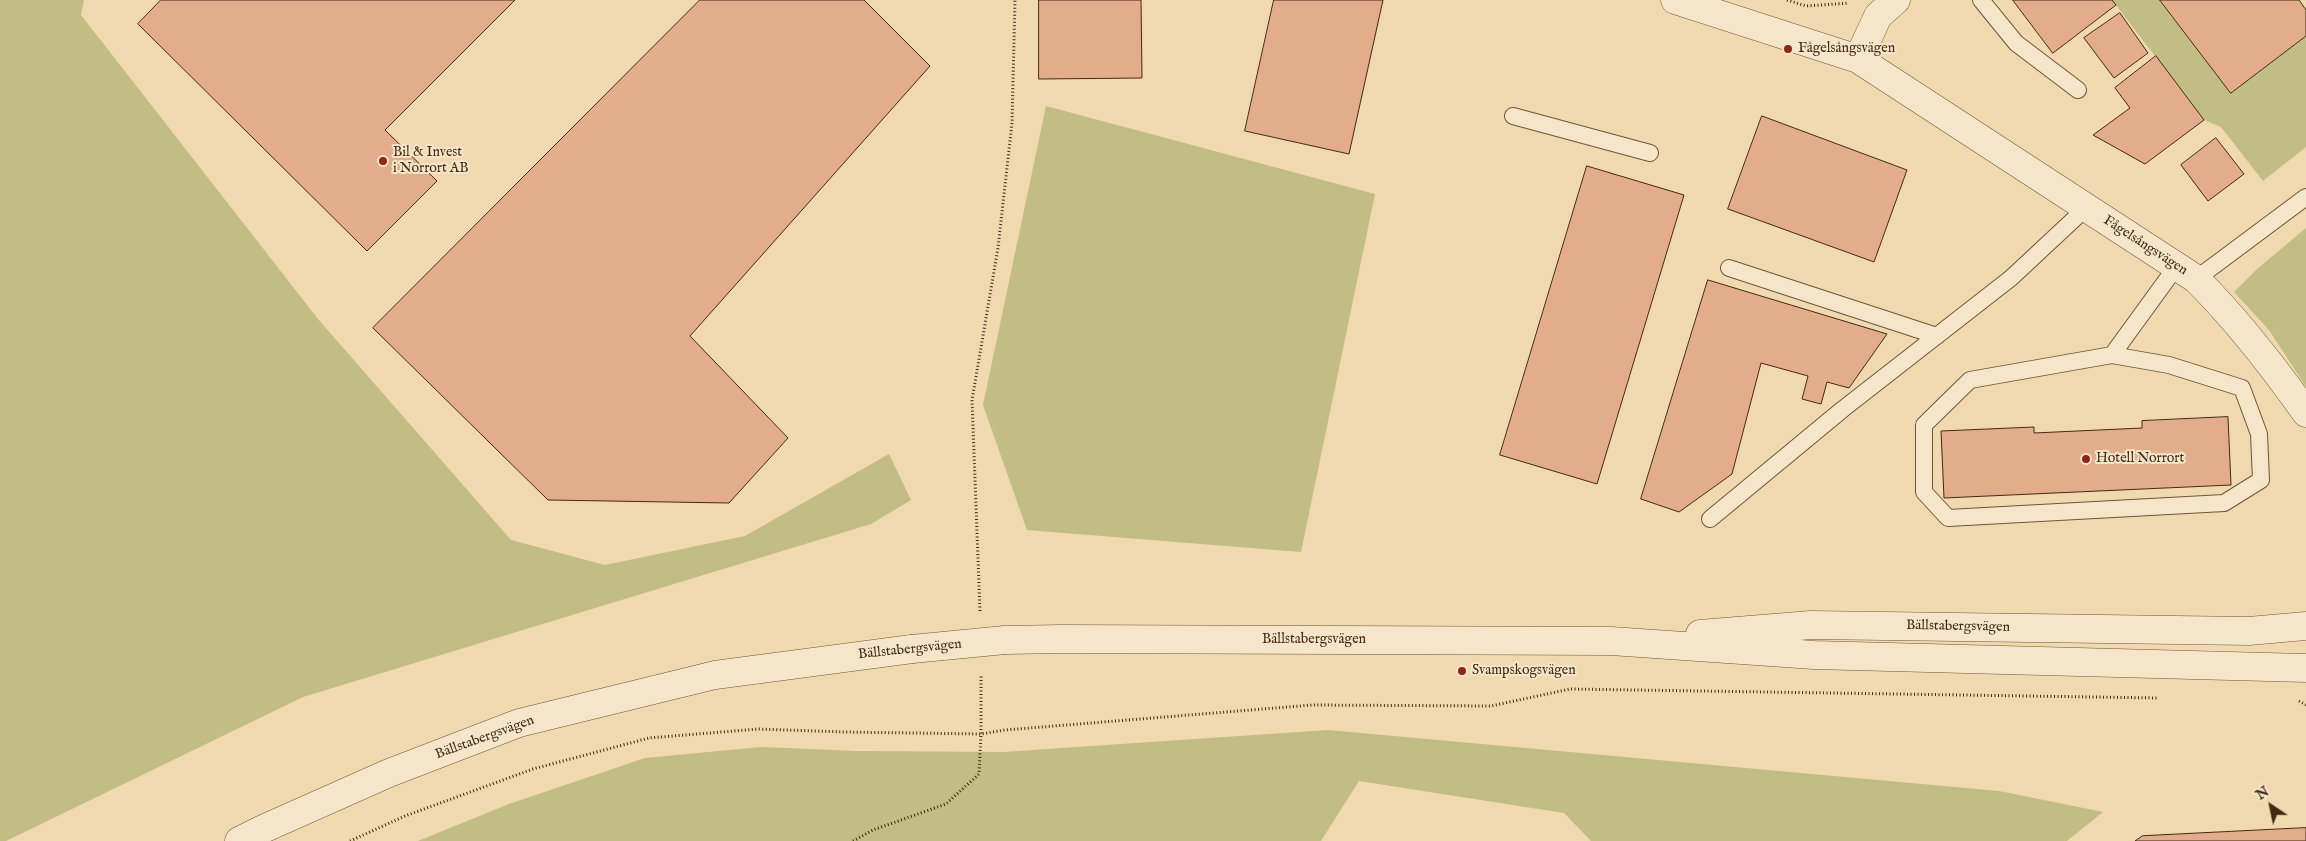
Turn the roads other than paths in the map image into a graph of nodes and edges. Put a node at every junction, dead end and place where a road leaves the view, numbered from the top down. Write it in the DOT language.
graph roads {
  1 [pos="1675,0"];
  2 [pos="1896,0"];
  3 [pos="1981,0"];
  4 [pos="1858,59"];
  5 [pos="2078,90"];
  6 [pos="1513,116"];
  7 [pos="1650,153"];
  8 [pos="2306,196"];
  9 [pos="2086,208"];
  10 [pos="1729,268"];
  11 [pos="2186,273"];
  12 [pos="1937,336"];
  13 [pos="2112,355"];
  14 [pos="2306,413"];
  15 [pos="1710,519"];
  16 [pos="2306,626"];
  17 [pos="1611,641"];
  18 [pos="2306,668"];
  19 [pos="240,841"];
  1 -- 4 [label="street, Fågelsångsvägen"];
  2 -- 4 [label="street"];
  3 -- 5 [label="lane"];
  4 -- 9 [label="street, Fågelsångsvägen"];
  6 -- 7 [label="lane"];
  8 -- 11 [label="lane"];
  9 -- 11 [label="street, Fågelsångsvägen"];
  9 -- 12 [label="lane"];
  10 -- 12 [label="lane"];
  11 -- 13 [label="lane"];
  11 -- 14 [label="street, Fågelsångsvägen"];
  12 -- 15 [label="lane"];
  13 -- 13 [label="lane"];
  16 -- 17 [label="street, Bällstabergsvägen"];
  17 -- 18 [label="street, Bällstabergsvägen"];
  17 -- 19 [label="street, Bällstabergsvägen, bridge"];
}
